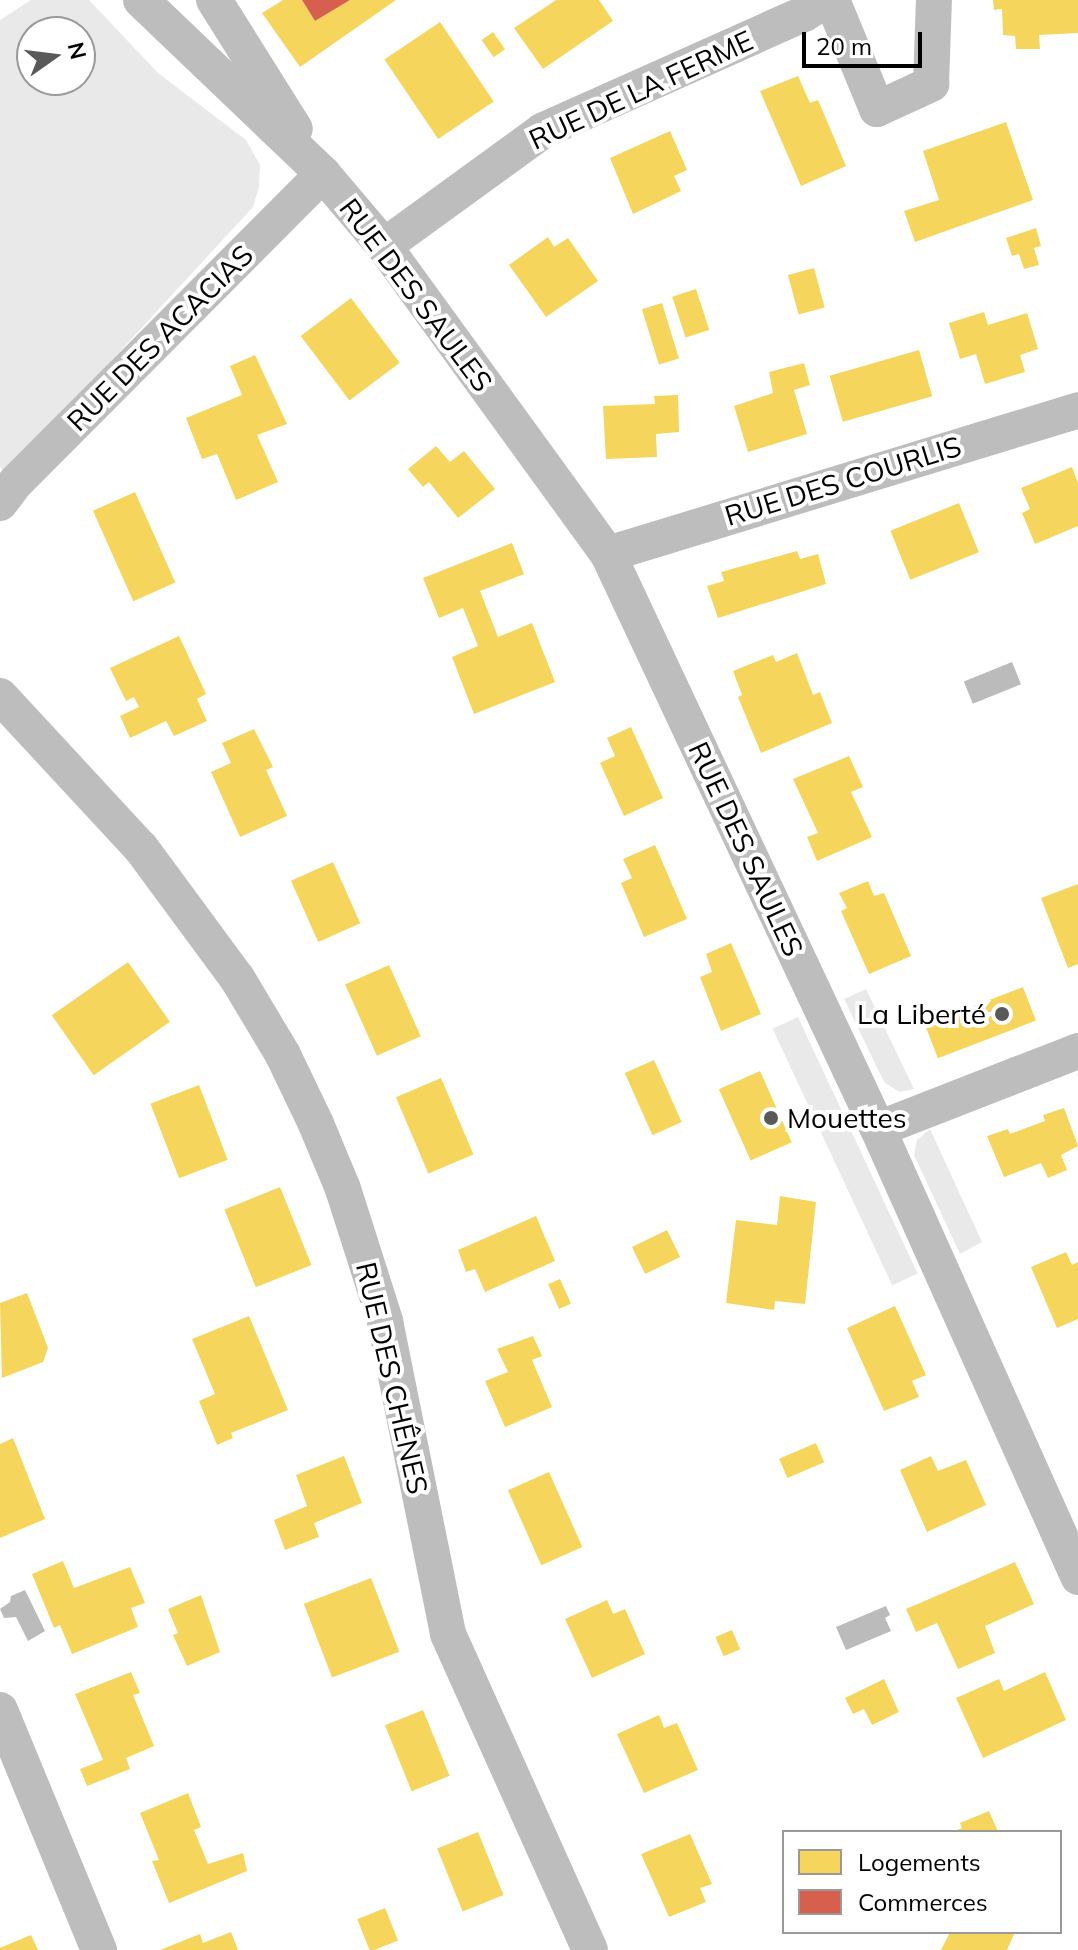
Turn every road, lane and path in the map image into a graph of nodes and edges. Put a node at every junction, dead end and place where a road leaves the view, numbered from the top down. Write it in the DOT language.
graph roads {
  1 [pos="141,0"];
  2 [pos="214,0"];
  3 [pos="829,0"];
  4 [pos="934,0"];
  5 [pos="323,174"];
  6 [pos="384,246"];
  7 [pos="1078,410"];
  8 [pos="0,503"];
  9 [pos="608,554"];
  10 [pos="0,696"];
  11 [pos="1078,1051"];
  12 [pos="878,1129"];
  13 [pos="1078,1577"];
  14 [pos="0,1710"];
  15 [pos="99,1950"];
  16 [pos="590,1950"];
  1 -- 5 [label="street, RUE DES SAULES"];
  2 -- 5 [label="street, RUE DES SAULES"];
  3 -- 4 [label="street, RUE DE LA FERME"];
  3 -- 6 [label="street, RUE DE LA FERME"];
  5 -- 6 [label="street, RUE DES SAULES"];
  5 -- 8 [label="street, RUE DES ACACIAS"];
  6 -- 9 [label="street, RUE DES SAULES"];
  7 -- 9 [label="street, RUE DES COURLIS"];
  9 -- 12 [label="street, RUE DES SAULES"];
  10 -- 16 [label="street, RUE DES CHÊNES"];
  11 -- 12 [label="street"];
  12 -- 13 [label="street, RUE DES SAULES"];
  14 -- 15 [label="street"];
}
